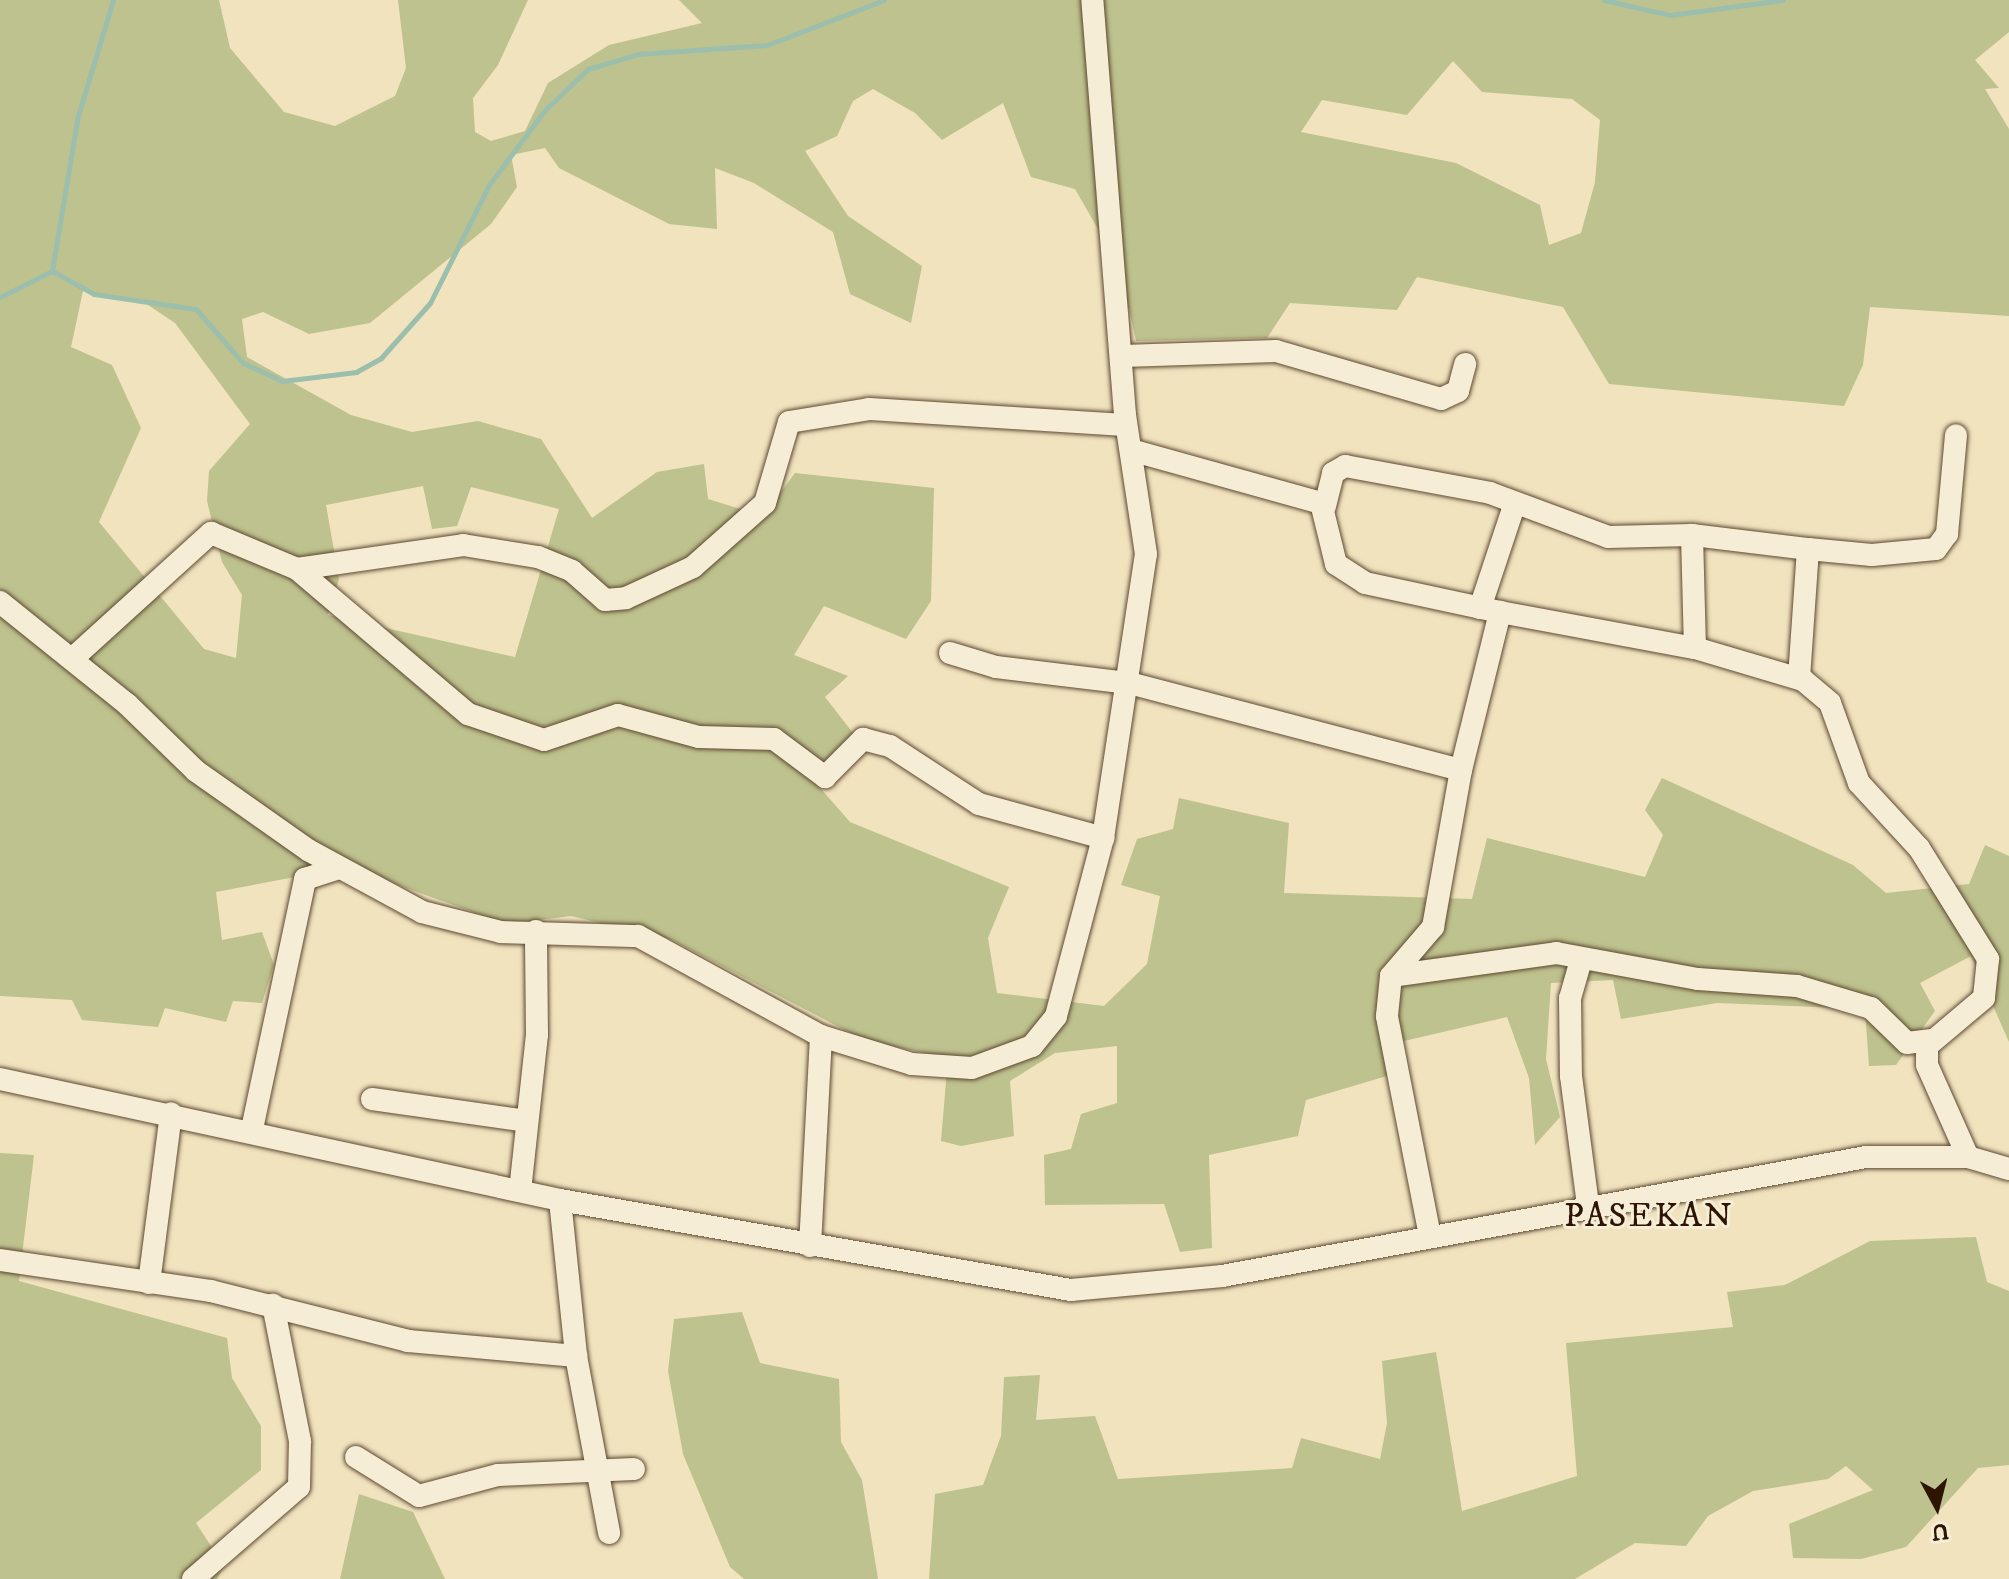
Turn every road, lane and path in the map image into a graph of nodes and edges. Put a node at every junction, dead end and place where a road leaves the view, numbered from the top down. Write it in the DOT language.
graph roads {
  1 [pos="1092,0"];
  2 [pos="1123,356"];
  3 [pos="1465,364"];
  4 [pos="1126,425"];
  5 [pos="1956,435"];
  6 [pos="1131,450"];
  7 [pos="1325,506"];
  8 [pos="1514,506"];
  9 [pos="1692,535"];
  10 [pos="1808,549"];
  11 [pos="297,569"];
  12 [pos="0,602"];
  13 [pos="1490,610"];
  14 [pos="1695,648"];
  15 [pos="950,653"];
  16 [pos="72,659"];
  17 [pos="1799,678"];
  18 [pos="1129,683"];
  19 [pos="1461,770"];
  20 [pos="1103,838"];
  21 [pos="338,868"];
  22 [pos="536,931"];
  23 [pos="1581,960"];
  24 [pos="1391,976"];
  25 [pos="821,1036"];
  26 [pos="1930,1040"];
  27 [pos="0,1079"];
  28 [pos="372,1099"];
  29 [pos="171,1113"];
  30 [pos="526,1121"];
  31 [pos="252,1129"];
  32 [pos="1968,1157"];
  33 [pos="2003,1161"];
  34 [pos="520,1191"];
  35 [pos="560,1200"];
  36 [pos="1588,1206"];
  37 [pos="1430,1236"];
  38 [pos="810,1246"];
  39 [pos="0,1260"];
  40 [pos="149,1283"];
  41 [pos="273,1305"];
  42 [pos="576,1356"];
  43 [pos="356,1457"];
  44 [pos="593,1468"];
  45 [pos="634,1469"];
  46 [pos="609,1533"];
  47 [pos="193,1579"];
  1 -- 2 [label="street"];
  2 -- 3 [label="street"];
  2 -- 4 [label="street"];
  4 -- 6 [label="street"];
  4 -- 11 [label="street"];
  5 -- 10 [label="street"];
  6 -- 7 [label="street"];
  6 -- 18 [label="street"];
  7 -- 8 [label="street"];
  7 -- 13 [label="street"];
  8 -- 9 [label="street"];
  8 -- 13 [label="street"];
  9 -- 10 [label="street"];
  9 -- 14 [label="street"];
  10 -- 17 [label="street"];
  11 -- 16 [label="street"];
  11 -- 20 [label="street"];
  12 -- 16 [label="street"];
  13 -- 14 [label="street"];
  13 -- 19 [label="street"];
  14 -- 17 [label="street"];
  15 -- 18 [label="street"];
  16 -- 21 [label="street"];
  17 -- 26 [label="street"];
  18 -- 19 [label="street"];
  18 -- 20 [label="street"];
  19 -- 24 [label="street"];
  20 -- 25 [label="street"];
  21 -- 22 [label="street"];
  21 -- 31 [label="street"];
  22 -- 25 [label="street"];
  22 -- 30 [label="street"];
  23 -- 24 [label="street"];
  23 -- 26 [label="street"];
  23 -- 36 [label="street"];
  24 -- 37 [label="street"];
  25 -- 38 [label="street"];
  26 -- 32 [label="street"];
  27 -- 29 [label="street"];
  28 -- 30 [label="street"];
  29 -- 31 [label="street"];
  29 -- 40 [label="street"];
  30 -- 34 [label="street"];
  31 -- 34 [label="street"];
  32 -- 33 [label="street"];
  32 -- 36 [label="street"];
  34 -- 35 [label="street"];
  35 -- 38 [label="street"];
  35 -- 42 [label="street"];
  36 -- 37 [label="street"];
  37 -- 38 [label="street"];
  39 -- 40 [label="street"];
  40 -- 41 [label="street"];
  41 -- 42 [label="street"];
  41 -- 47 [label="street"];
  42 -- 44 [label="street"];
  43 -- 44 [label="street"];
  44 -- 45 [label="street"];
  44 -- 46 [label="street"];
}
